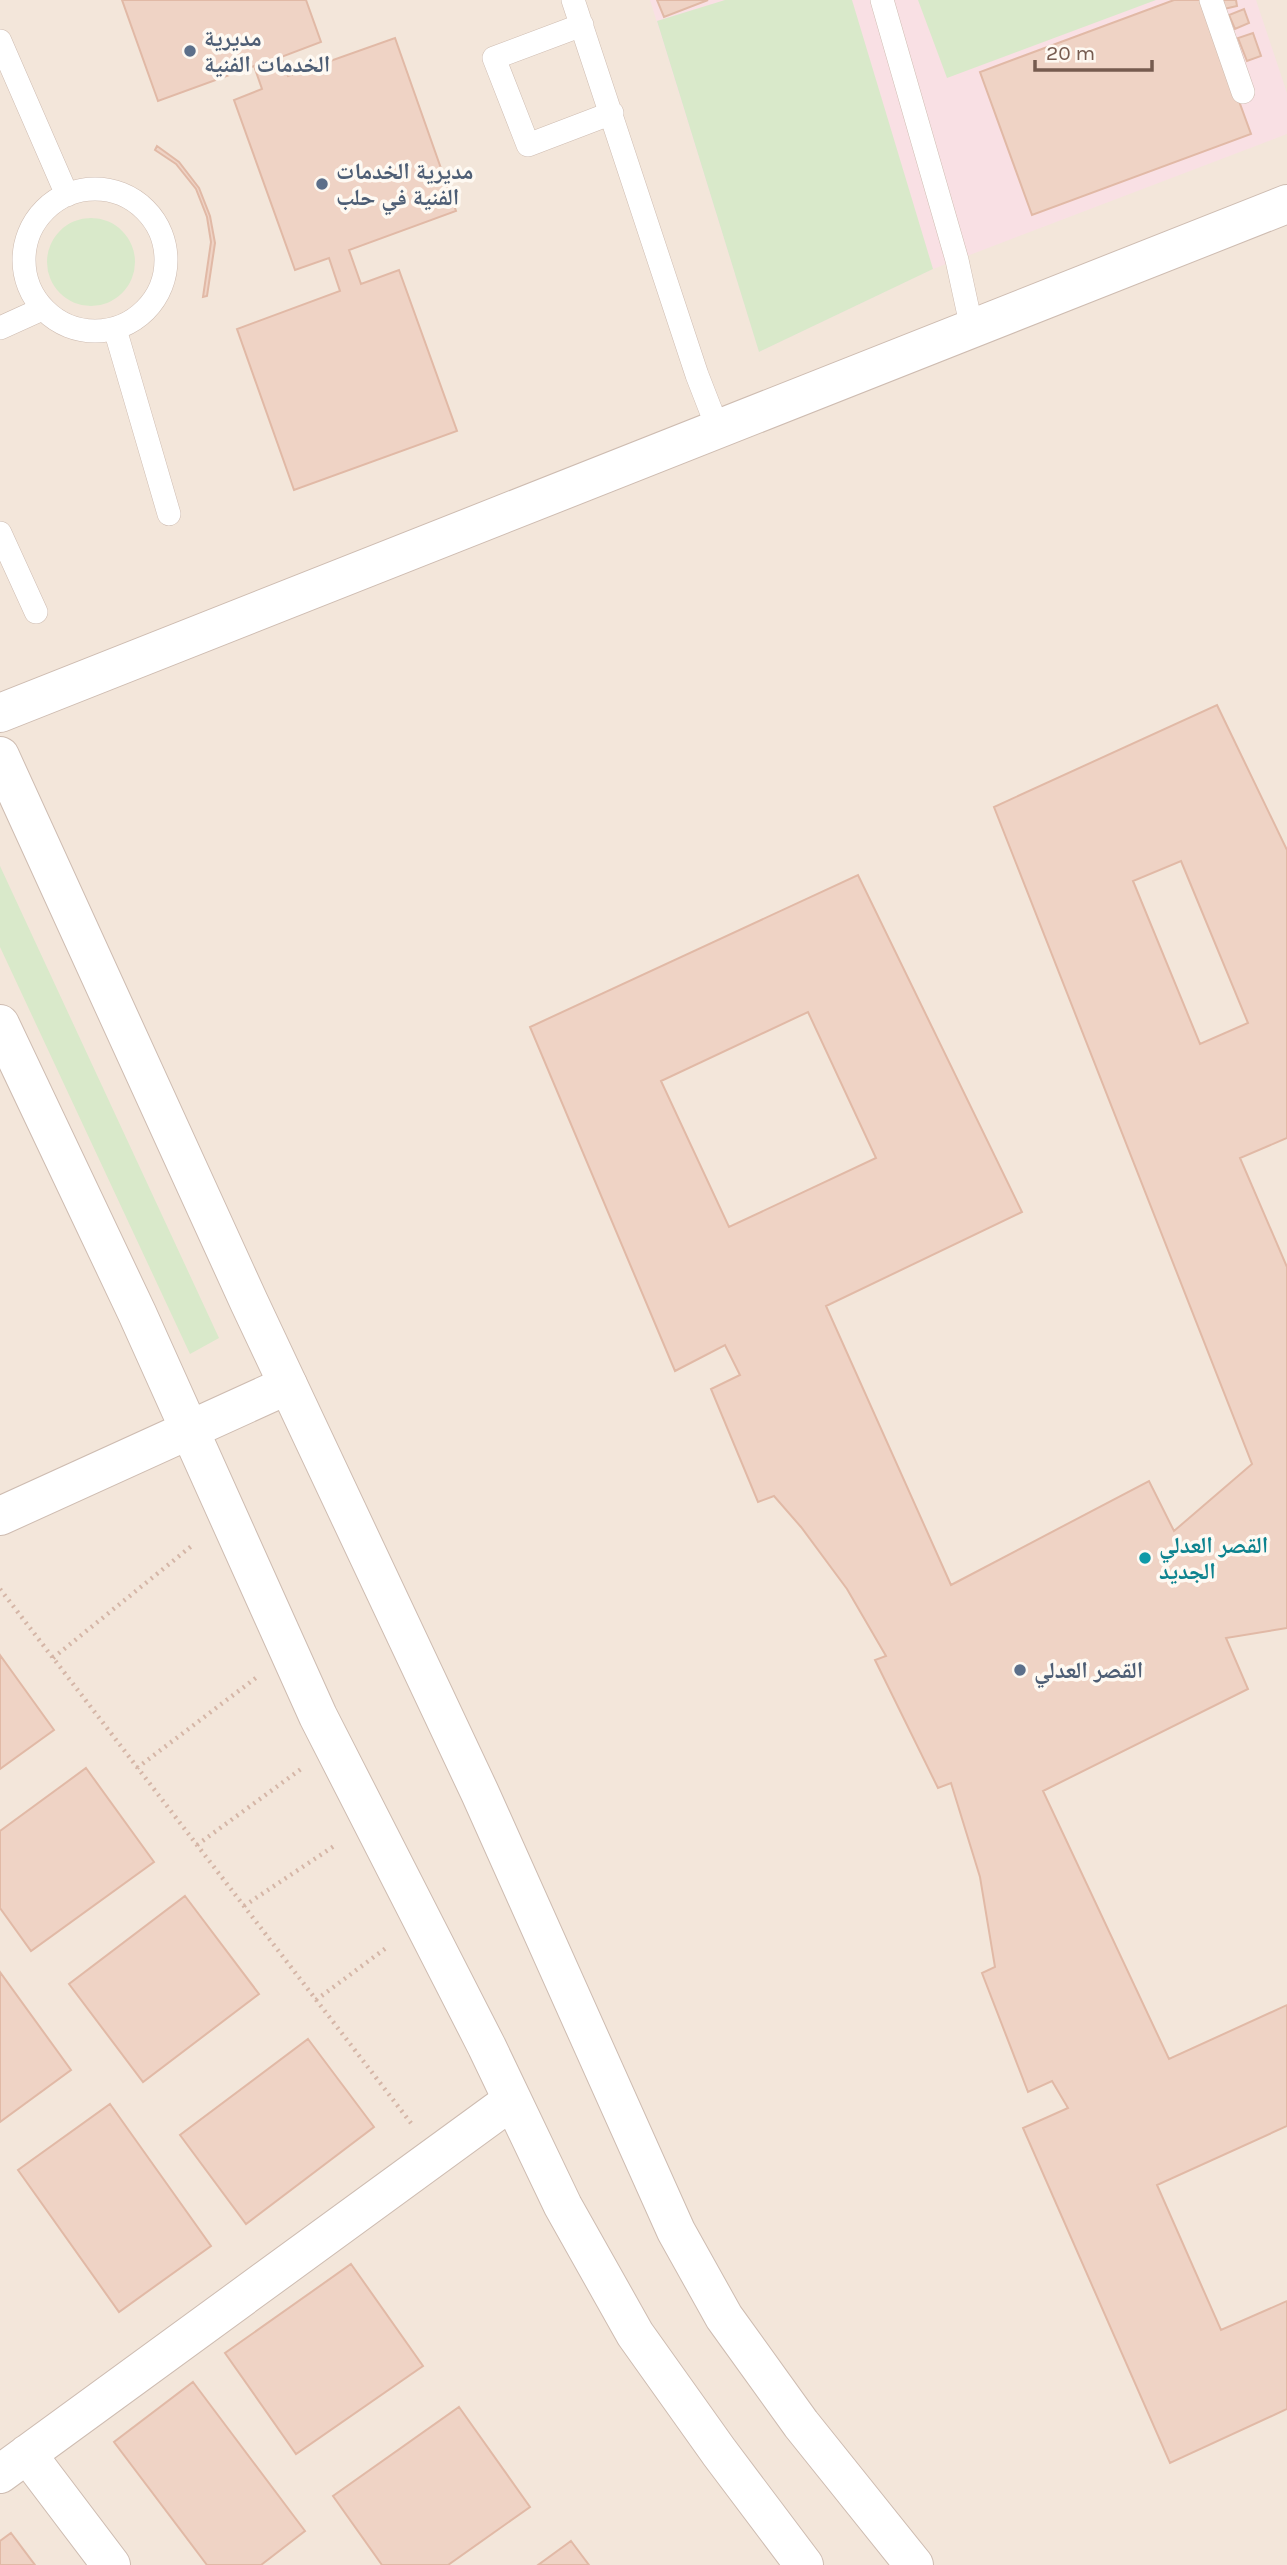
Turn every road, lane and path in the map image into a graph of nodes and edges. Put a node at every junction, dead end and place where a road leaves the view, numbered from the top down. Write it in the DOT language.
graph roads {
  1 [pos="573,0"];
  2 [pos="882,0"];
  3 [pos="1212,0"];
  4 [pos="582,25"];
  5 [pos="0,41"];
  6 [pos="1243,92"];
  7 [pos="612,113"];
  8 [pos="67,195"];
  9 [pos="1287,204"];
  10 [pos="42,309"];
  11 [pos="0,328"];
  12 [pos="115,329"];
  13 [pos="972,329"];
  14 [pos="718,429"];
  15 [pos="169,514"];
  16 [pos="0,533"];
  17 [pos="36,612"];
  18 [pos="0,713"];
  19 [pos="0,756"];
  20 [pos="0,1024"];
  21 [pos="288,1385"];
  22 [pos="189,1431"];
  23 [pos="0,1516"];
  24 [pos="194,1544"];
  25 [pos="0,1589"];
  26 [pos="53,1658"];
  27 [pos="257,1677"];
  28 [pos="137,1768"];
  29 [pos="301,1769"];
  30 [pos="337,1844"];
  31 [pos="197,1845"];
  32 [pos="244,1906"];
  33 [pos="386,1948"];
  34 [pos="316,2000"];
  35 [pos="511,2101"];
  36 [pos="435,2155"];
  37 [pos="14,2464"];
  38 [pos="111,2565"];
  39 [pos="804,2565"];
  40 [pos="914,2565"];
  1 -- 4 [label="lane"];
  2 -- 13 [label="lane"];
  3 -- 6 [label="lane"];
  4 -- 7 [label="lane"];
  4 -- 7 [label="lane"];
  5 -- 8 [label="lane"];
  7 -- 14 [label="lane"];
  8 -- 10 [label="lane"];
  8 -- 12 [label="lane"];
  9 -- 13 [label="street"];
  10 -- 11 [label="lane"];
  10 -- 12 [label="lane"];
  12 -- 15 [label="lane"];
  13 -- 14 [label="street"];
  14 -- 18 [label="street"];
  16 -- 17 [label="lane"];
  19 -- 21 [label="street"];
  20 -- 22 [label="street"];
  21 -- 22 [label="street"];
  21 -- 40 [label="street"];
  22 -- 23 [label="street"];
  22 -- 35 [label="street"];
  24 -- 26 [label="path"];
  25 -- 26 [label="path"];
  26 -- 28 [label="path"];
  27 -- 28 [label="path"];
  28 -- 31 [label="path"];
  29 -- 31 [label="path"];
  30 -- 32 [label="path"];
  31 -- 32 [label="path"];
  32 -- 34 [label="path"];
  33 -- 34 [label="path"];
  34 -- 36 [label="path"];
  35 -- 36 [label="street"];
  35 -- 39 [label="street"];
  36 -- 37 [label="street"];
  37 -- 38 [label="street"];
}
